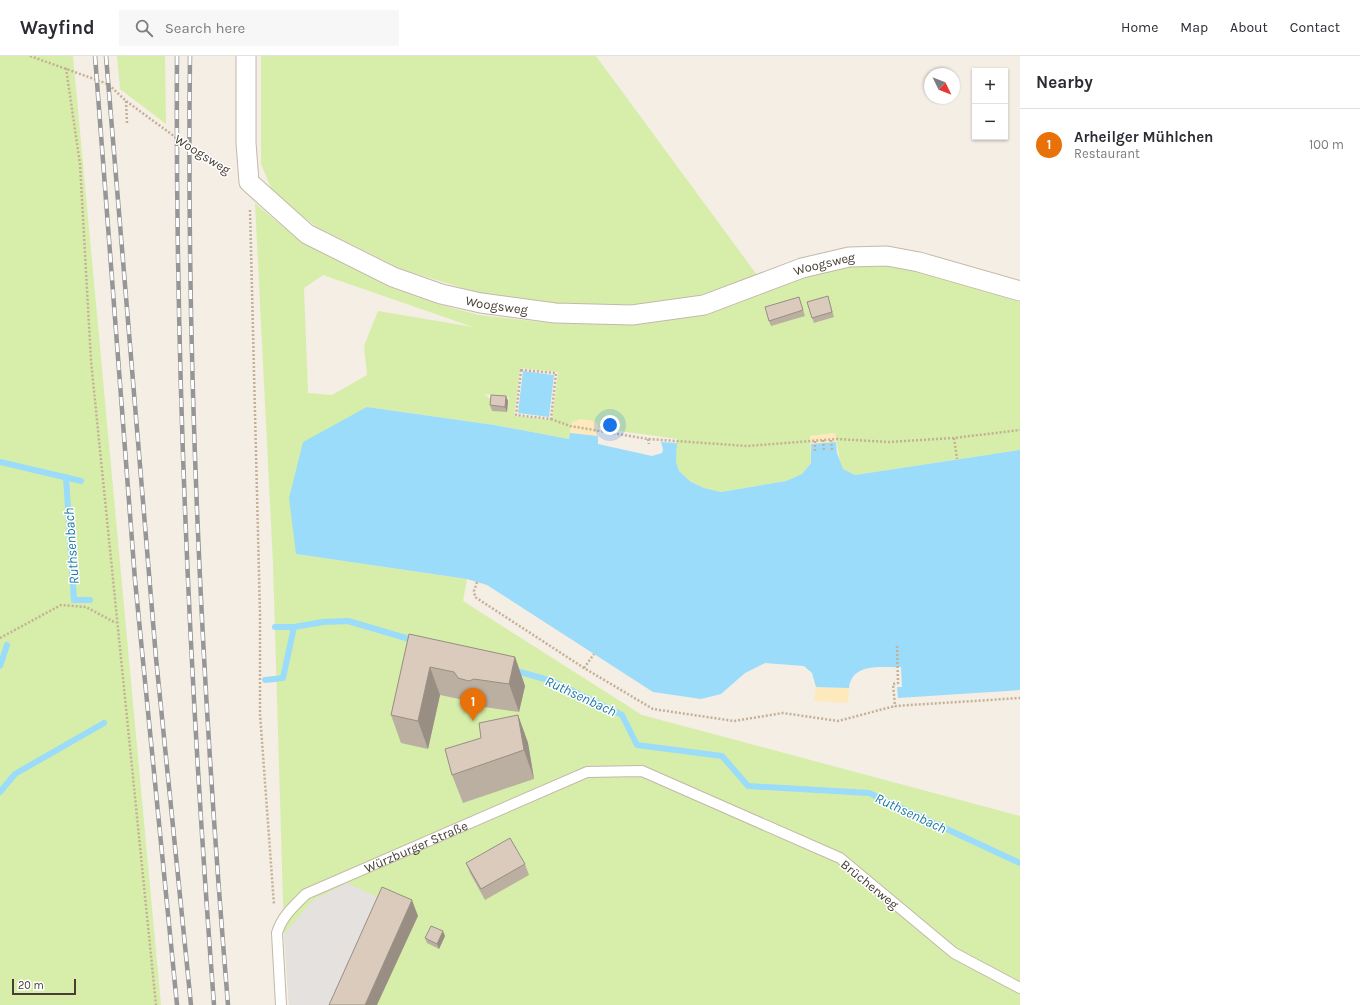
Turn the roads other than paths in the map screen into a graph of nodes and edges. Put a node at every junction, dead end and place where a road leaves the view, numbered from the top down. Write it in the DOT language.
graph roads {
  1 [pos="246,56"];
  2 [pos="1020,292"];
  3 [pos="642,771"];
  4 [pos="1020,988"];
  5 [pos="281,1005"];
  1 -- 2 [label="street, Woogsweg"];
  3 -- 4 [label="lane, Brücherweg"];
  3 -- 5 [label="lane, Würzburger Straße"];
}
